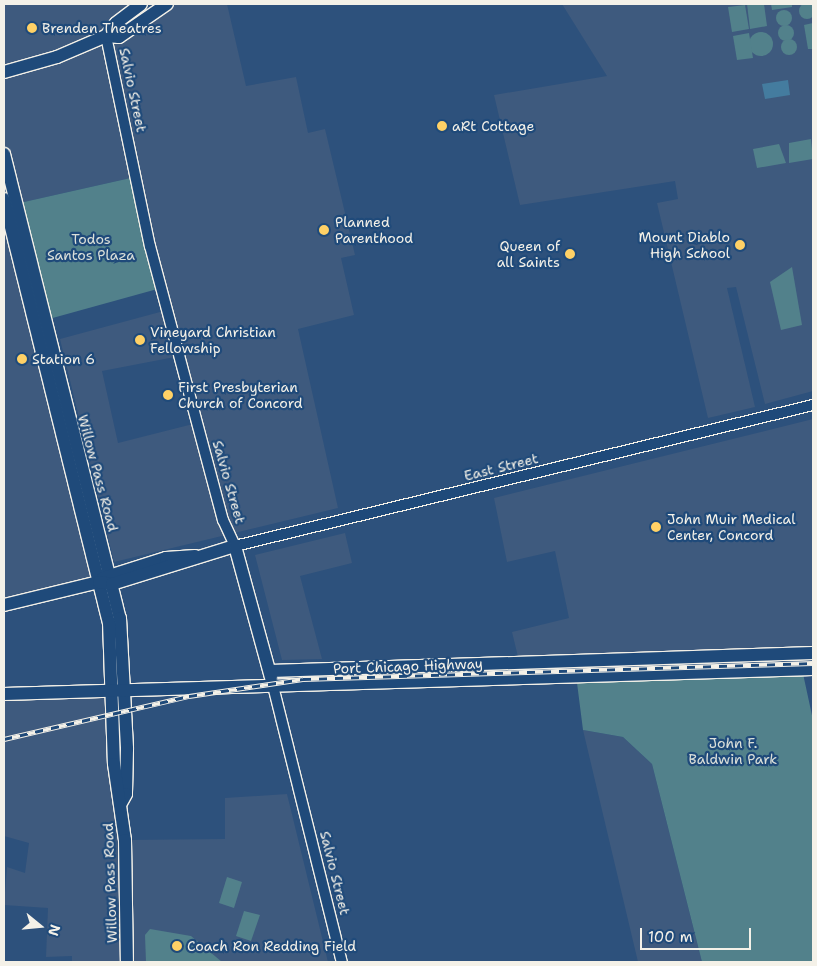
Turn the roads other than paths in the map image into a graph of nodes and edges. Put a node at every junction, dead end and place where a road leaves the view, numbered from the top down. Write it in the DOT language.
graph roads {
  1 [pos="141,4"];
  2 [pos="167,4"];
  3 [pos="106,36"];
  4 [pos="4,72"];
  5 [pos="4,154"];
  6 [pos="4,200"];
  7 [pos="813,405"];
  8 [pos="234,546"];
  9 [pos="106,580"];
  10 [pos="4,605"];
  11 [pos="813,653"];
  12 [pos="754,654"];
  13 [pos="813,669"];
  14 [pos="753,670"];
  15 [pos="270,671"];
  16 [pos="273,686"];
  17 [pos="126,692"];
  18 [pos="4,694"];
  19 [pos="112,694"];
  20 [pos="122,803"];
  21 [pos="127,962"];
  22 [pos="342,962"];
  1 -- 3 [label="main road"];
  2 -- 3 [label="main road"];
  3 -- 4 [label="main road"];
  3 -- 8 [label="street, Salvio Street"];
  5 -- 9 [label="main road, Willow Pass Road"];
  6 -- 9 [label="main road, Willow Pass Road"];
  7 -- 8 [label="street, East Street"];
  8 -- 9 [label="main road, East Street"];
  8 -- 15 [label="main road, Salvio Street"];
  9 -- 10 [label="main road, East Street"];
  9 -- 17 [label="main road, Willow Pass Road"];
  9 -- 19 [label="main road, Willow Pass Road"];
  11 -- 12 [label="main road, Port Chicago Highway"];
  12 -- 14 [label="main road"];
  12 -- 15 [label="main road, Port Chicago Highway"];
  13 -- 14 [label="main road, Port Chicago Highway"];
  14 -- 16 [label="main road, Port Chicago Highway"];
  15 -- 16 [label="main road, Salvio Street"];
  16 -- 17 [label="main road, Port Chicago Highway"];
  16 -- 22 [label="street, Salvio Street"];
  17 -- 19 [label="main road, Port Chicago Highway"];
  17 -- 20 [label="main road, Willow Pass Road"];
  18 -- 19 [label="main road, Port Chicago Highway"];
  19 -- 20 [label="main road, Willow Pass Road"];
  20 -- 21 [label="main road, Willow Pass Road"];
}
